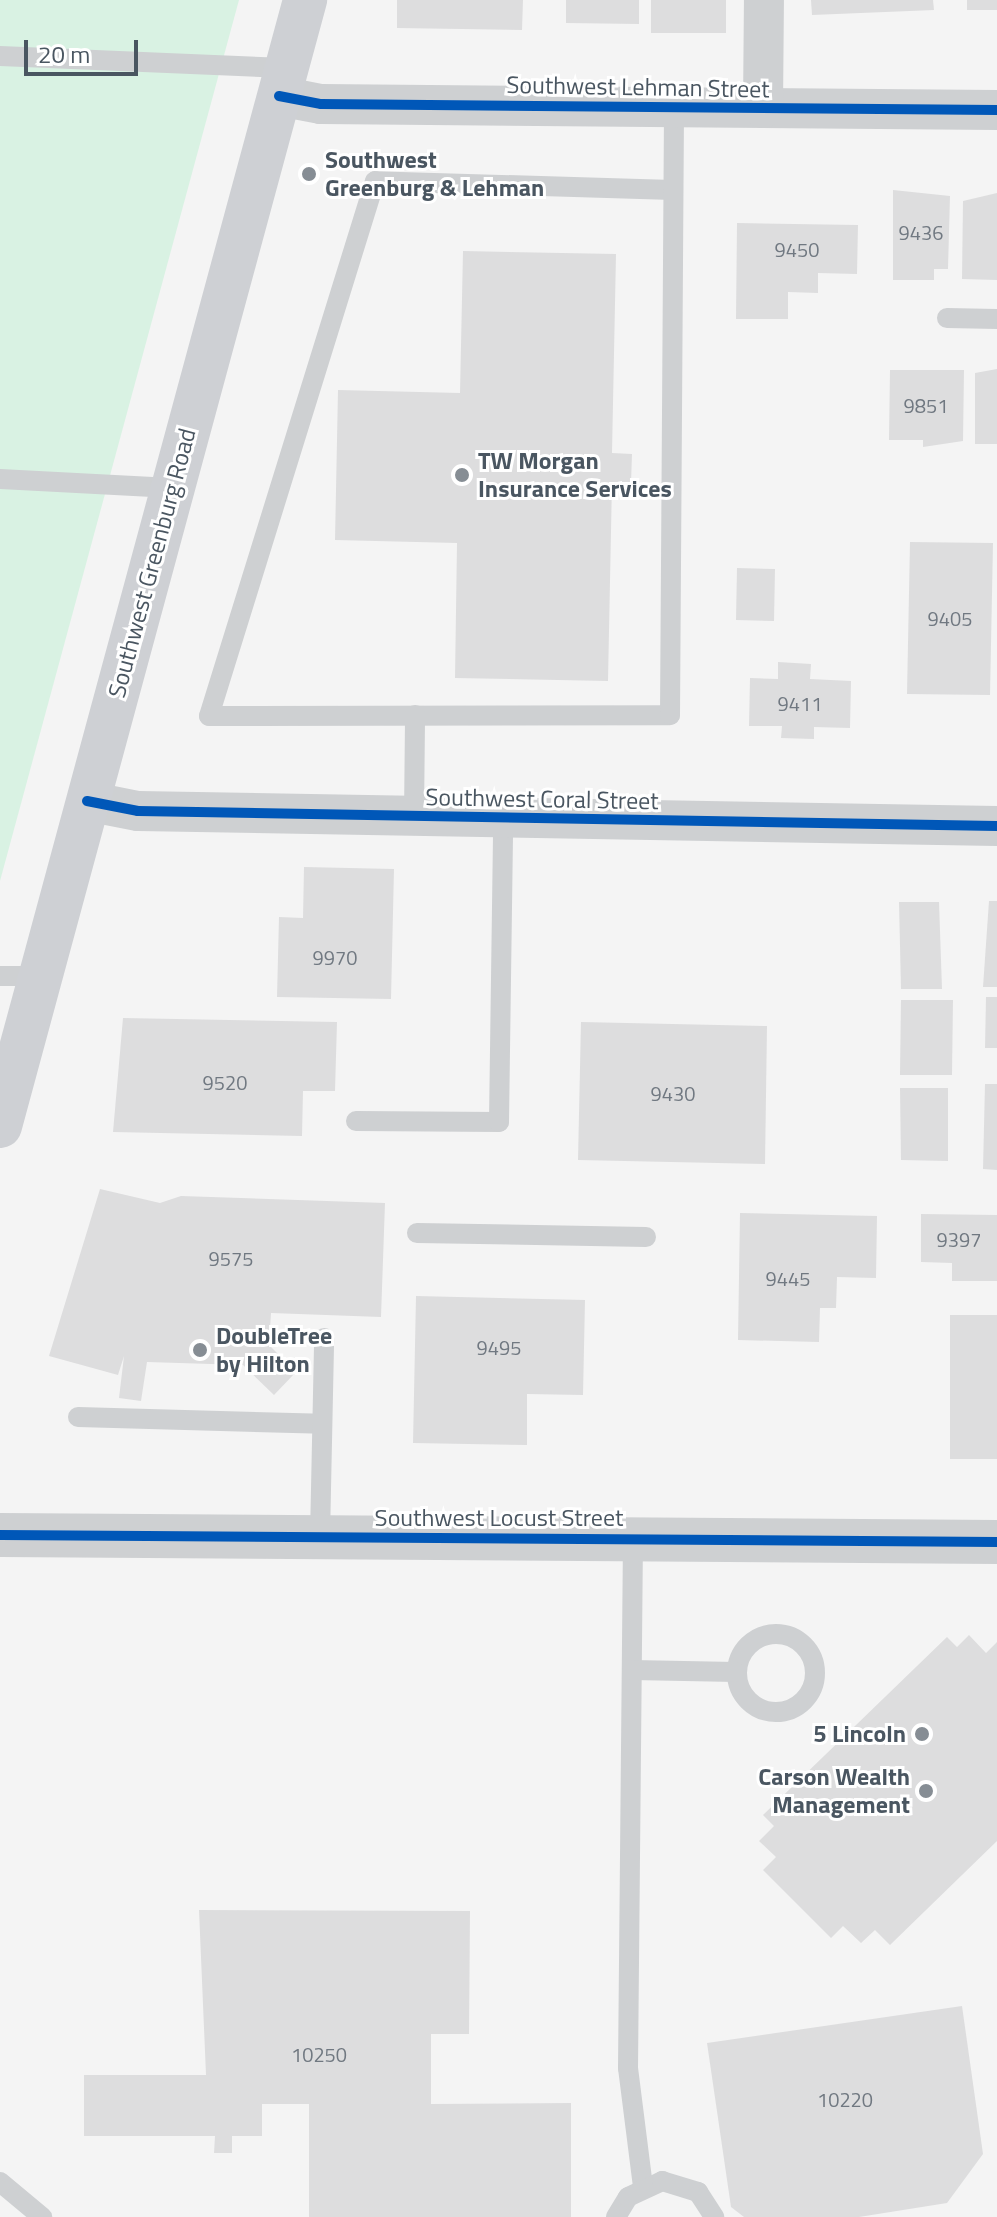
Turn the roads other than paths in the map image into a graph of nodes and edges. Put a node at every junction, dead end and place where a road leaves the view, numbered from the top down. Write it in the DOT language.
graph roads {
  1 [pos="305,0"];
  2 [pos="764,0"];
  3 [pos="0,56"];
  4 [pos="283,82"];
  5 [pos="674,107"];
  6 [pos="763,108"];
  7 [pos="997,110"];
  8 [pos="673,190"];
  9 [pos="947,318"];
  10 [pos="997,319"];
  11 [pos="0,479"];
  12 [pos="172,488"];
  13 [pos="415,715"];
  14 [pos="87,801"];
  15 [pos="414,816"];
  16 [pos="503,818"];
  17 [pos="997,826"];
  18 [pos="20,976"];
  19 [pos="2,1108"];
  20 [pos="356,1121"];
  21 [pos="417,1233"];
  22 [pos="646,1237"];
  23 [pos="324,1338"];
  24 [pos="78,1417"];
  25 [pos="322,1424"];
  26 [pos="0,1535"];
  27 [pos="320,1537"];
  28 [pos="633,1538"];
  29 [pos="997,1542"];
  30 [pos="632,1670"];
  31 [pos="736,1672"];
  32 [pos="0,2182"];
  33 [pos="643,2186"];
  34 [pos="42,2217"];
  35 [pos="616,2217"];
  36 [pos="714,2217"];
  1 -- 4 [label="main road, Southwest Greenburg Road"];
  2 -- 6 [label="street"];
  3 -- 4 [label="lane"];
  4 -- 5 [label="street, Southwest Lehman Street"];
  4 -- 12 [label="main road, Southwest Greenburg Road"];
  5 -- 6 [label="street, Southwest Lehman Street"];
  5 -- 8 [label="lane"];
  6 -- 7 [label="street, Southwest Lehman Street"];
  8 -- 13 [label="lane"];
  8 -- 13 [label="lane"];
  9 -- 10 [label="lane"];
  11 -- 12 [label="lane"];
  12 -- 14 [label="main road, Southwest Greenburg Road"];
  13 -- 15 [label="lane"];
  14 -- 15 [label="street, Southwest Coral Street"];
  14 -- 18 [label="main road, Southwest Greenburg Road"];
  15 -- 16 [label="street, Southwest Coral Street"];
  16 -- 17 [label="street, Southwest Coral Street"];
  16 -- 20 [label="lane"];
  18 -- 19 [label="main road, Southwest Greenburg Road"];
  21 -- 22 [label="lane"];
  23 -- 25 [label="lane"];
  24 -- 25 [label="lane"];
  25 -- 27 [label="lane"];
  26 -- 27 [label="street, Southwest Locust Street"];
  27 -- 28 [label="street, Southwest Locust Street"];
  28 -- 29 [label="street, Southwest Locust Street"];
  28 -- 30 [label="lane"];
  30 -- 31 [label="lane"];
  30 -- 33 [label="lane"];
  32 -- 34 [label="lane"];
  33 -- 35 [label="lane"];
  33 -- 36 [label="lane"];
}
